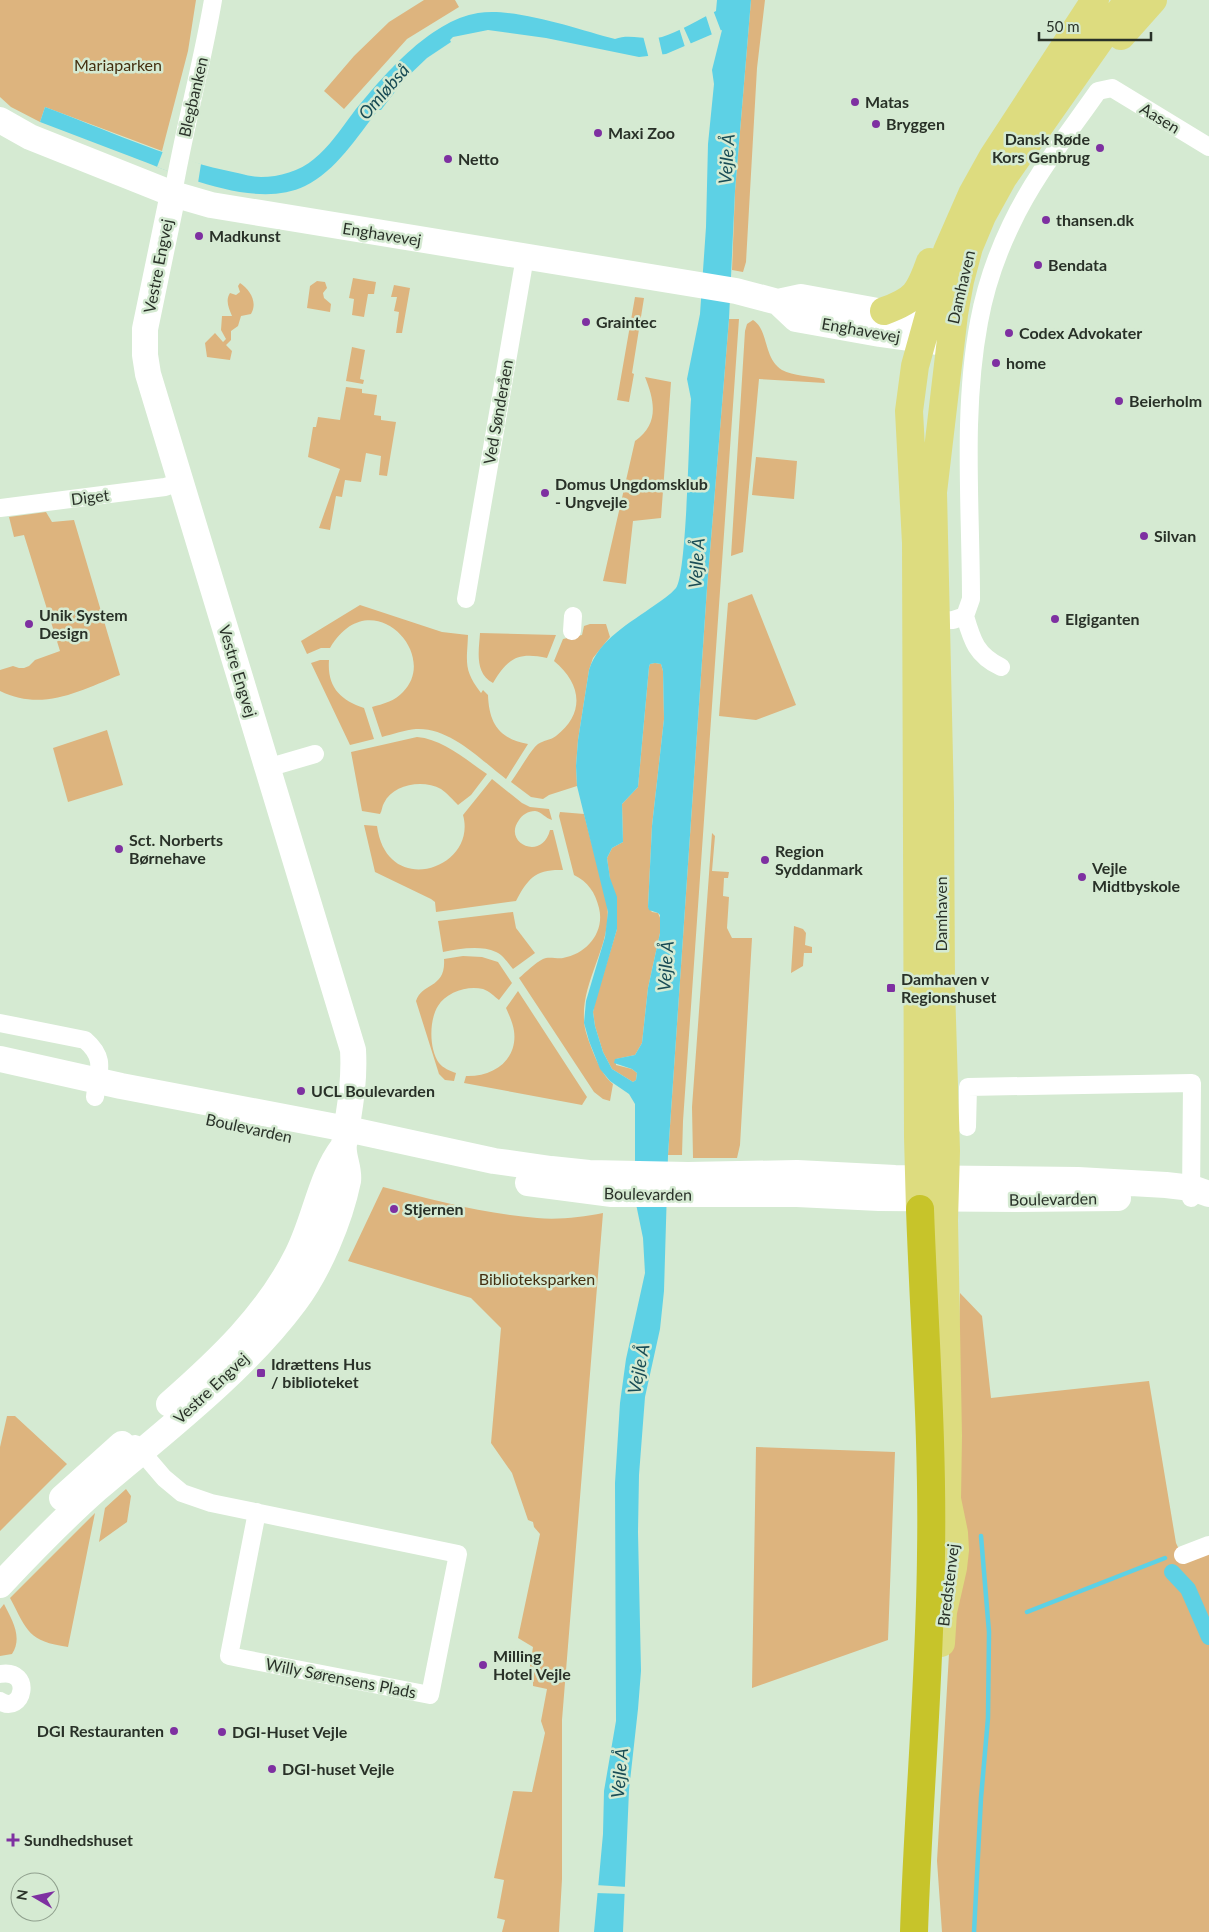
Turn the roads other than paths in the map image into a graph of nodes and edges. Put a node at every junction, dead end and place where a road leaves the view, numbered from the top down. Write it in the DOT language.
graph roads {
  1 [pos="213,0"];
  2 [pos="1096,0"];
  3 [pos="1128,0"];
  4 [pos="1153,0"];
  5 [pos="1084,62"];
  6 [pos="1043,80"];
  7 [pos="1112,88"];
  8 [pos="0,120"];
  9 [pos="1209,147"];
  10 [pos="172,194"];
  11 [pos="525,258"];
  12 [pos="778,302"];
  13 [pos="884,311"];
  14 [pos="933,336"];
  15 [pos="180,482"];
  16 [pos="0,508"];
  17 [pos="466,599"];
  18 [pos="964,616"];
  19 [pos="926,621"];
  20 [pos="1000,667"];
  21 [pos="314,754"];
  22 [pos="267,768"];
  23 [pos="0,1023"];
  24 [pos="0,1060"];
  25 [pos="0,1077"];
  26 [pos="96,1088"];
  27 [pos="967,1127"];
  28 [pos="345,1138"];
  29 [pos="932,1195"];
  30 [pos="1200,1198"];
  31 [pos="136,1445"];
  32 [pos="256,1512"];
  33 [pos="1209,1545"];
  34 [pos="1183,1555"];
  35 [pos="0,1559"];
  36 [pos="0,1585"];
  37 [pos="940,1660"];
  38 [pos="0,1674"];
  39 [pos="0,1701"];
  40 [pos="915,1932"];
  1 -- 10 [label="street, Blegbanken"];
  2 -- 6 [label="main road, Damhaven"];
  3 -- 5 [label="main road, Damhaven"];
  4 -- 5 [label="main road"];
  5 -- 14 [label="main road, Damhaven"];
  6 -- 13 [label="main road"];
  6 -- 14 [label="main road, Damhaven"];
  7 -- 9 [label="street, Aasen"];
  7 -- 18 [label="street, Damhaven"];
  8 -- 10 [label="main road, Enghavevej"];
  10 -- 11 [label="main road, Enghavevej"];
  10 -- 15 [label="main road, Vestre Engvej"];
  11 -- 12 [label="main road, Enghavevej"];
  11 -- 17 [label="street, Ved Sønderåen"];
  12 -- 13 [label="main road, Enghavevej"];
  12 -- 14 [label="main road, Enghavevej"];
  13 -- 14 [label="main road, Enghavevej"];
  14 -- 19 [label="main road, Damhaven"];
  14 -- 19 [label="main road, Damhaven"];
  15 -- 16 [label="street, Diget"];
  15 -- 22 [label="main road, Vestre Engvej"];
  18 -- 19 [label="street"];
  18 -- 20 [label="street"];
  19 -- 29 [label="main road, Damhaven"];
  21 -- 22 [label="street"];
  22 -- 28 [label="main road, Vestre Engvej"];
  23 -- 26 [label="street"];
  24 -- 26 [label="main road, Boulevarden"];
  25 -- 26 [label="main road, Boulevarden"];
  26 -- 28 [label="main road, Boulevarden"];
  27 -- 30 [label="street"];
  28 -- 29 [label="main road, Boulevarden"];
  28 -- 31 [label="main road, Vestre Engvej"];
  29 -- 30 [label="main road, Boulevarden"];
  29 -- 37 [label="main road, Bredstenvej"];
  29 -- 40 [label="highway, Bredstenvej"];
  31 -- 32 [label="street, Willy Sørensens Plads"];
  31 -- 35 [label="main road, Vestre Engvej"];
  31 -- 36 [label="main road, Vestre Engvej"];
  32 -- 32 [label="street, Willy Sørensens Plads"];
  33 -- 34 [label="street"];
  37 -- 40 [label="highway, Bredstenvej"];
  38 -- 39 [label="street"];
}
